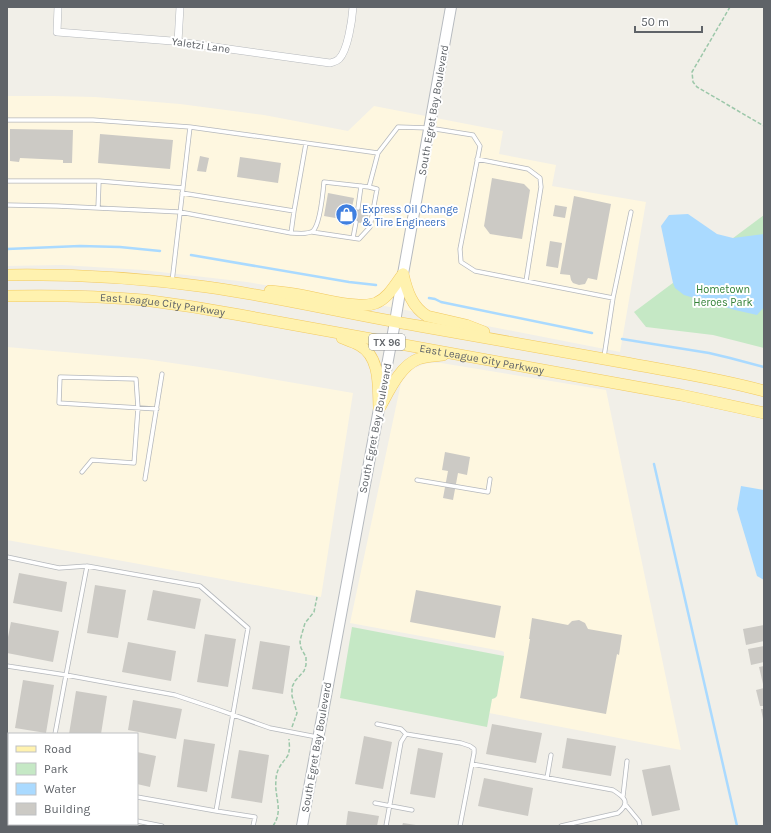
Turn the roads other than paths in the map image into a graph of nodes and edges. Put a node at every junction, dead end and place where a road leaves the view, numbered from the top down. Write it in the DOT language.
graph roads {
  1 [pos="58,7"];
  2 [pos="180,7"];
  3 [pos="353,7"];
  4 [pos="451,7"];
  5 [pos="178,42"];
  6 [pos="7,120"];
  7 [pos="190,127"];
  8 [pos="429,128"];
  9 [pos="306,143"];
  10 [pos="378,153"];
  11 [pos="477,159"];
  12 [pos="7,181"];
  13 [pos="98,182"];
  14 [pos="361,186"];
  15 [pos="369,187"];
  16 [pos="183,188"];
  17 [pos="182,193"];
  18 [pos="7,205"];
  19 [pos="98,208"];
  20 [pos="358,208"];
  21 [pos="294,211"];
  22 [pos="180,212"];
  23 [pos="631,212"];
  24 [pos="356,222"];
  25 [pos="312,232"];
  26 [pos="291,233"];
  27 [pos="353,238"];
  28 [pos="403,274"];
  29 [pos="7,275"];
  30 [pos="526,281"];
  31 [pos="172,283"];
  32 [pos="246,294"];
  33 [pos="7,296"];
  34 [pos="613,298"];
  35 [pos="395,322"];
  36 [pos="313,328"];
  37 [pos="506,341"];
  38 [pos="391,343"];
  39 [pos="454,354"];
  40 [pos="604,359"];
  41 [pos="162,374"];
  42 [pos="764,391"];
  43 [pos="138,408"];
  44 [pos="157,408"];
  45 [pos="379,408"];
  46 [pos="764,413"];
  47 [pos="82,472"];
  48 [pos="145,479"];
  49 [pos="490,479"];
  50 [pos="417,480"];
  51 [pos="7,557"];
  52 [pos="87,566"];
  53 [pos="7,666"];
  54 [pos="66,675"];
  55 [pos="233,715"];
  56 [pos="377,724"];
  57 [pos="55,733"];
  58 [pos="406,734"];
  59 [pos="318,737"];
  60 [pos="551,755"];
  61 [pos="628,762"];
  62 [pos="472,764"];
  63 [pos="548,778"];
  64 [pos="623,796"];
  65 [pos="138,797"];
  66 [pos="375,803"];
  67 [pos="625,804"];
  68 [pos="389,806"];
  69 [pos="412,810"];
  70 [pos="216,811"];
  71 [pos="138,821"];
  72 [pos="162,826"];
  73 [pos="253,826"];
  74 [pos="302,826"];
  75 [pos="386,826"];
  76 [pos="460,826"];
  77 [pos="561,826"];
  78 [pos="640,826"];
  1 -- 5 [label="street, Yaletzi Lane"];
  2 -- 5 [label="street"];
  3 -- 5 [label="street, Yaletzi Lane"];
  4 -- 8 [label="main road, South Egret Bay Boulevard"];
  6 -- 7 [label="lane"];
  7 -- 9 [label="lane"];
  7 -- 16 [label="lane"];
  8 -- 10 [label="lane"];
  8 -- 11 [label="lane"];
  8 -- 28 [label="main road, South Egret Bay Boulevard"];
  9 -- 10 [label="lane"];
  9 -- 21 [label="lane"];
  10 -- 15 [label="lane"];
  11 -- 30 [label="lane"];
  11 -- 30 [label="lane"];
  12 -- 13 [label="lane"];
  13 -- 16 [label="lane"];
  13 -- 19 [label="lane"];
  14 -- 15 [label="lane"];
  14 -- 20 [label="lane"];
  14 -- 25 [label="lane"];
  15 -- 27 [label="lane"];
  16 -- 17 [label="lane"];
  17 -- 21 [label="lane"];
  17 -- 22 [label="lane"];
  18 -- 19 [label="lane"];
  19 -- 22 [label="lane"];
  21 -- 26 [label="lane"];
  22 -- 26 [label="lane"];
  22 -- 31 [label="lane"];
  23 -- 34 [label="lane"];
  24 -- 27 [label="lane"];
  25 -- 26 [label="lane"];
  25 -- 27 [label="lane"];
  28 -- 32 [label="main road"];
  28 -- 35 [label="main road, South Egret Bay Boulevard"];
  28 -- 37 [label="main road"];
  29 -- 31 [label="main road, East League City Parkway / TX 96"];
  30 -- 34 [label="lane"];
  31 -- 32 [label="main road, East League City Parkway / TX 96"];
  32 -- 35 [label="main road, East League City Parkway / TX 96"];
  33 -- 36 [label="main road, East League City Parkway / TX 96"];
  34 -- 40 [label="lane"];
  35 -- 37 [label="main road, East League City Parkway / TX 96"];
  35 -- 38 [label="main road, South Egret Bay Boulevard"];
  36 -- 38 [label="main road, East League City Parkway / TX 96"];
  36 -- 45 [label="main road"];
  37 -- 40 [label="main road, East League City Parkway / TX 96"];
  38 -- 39 [label="main road, East League City Parkway / TX 96"];
  38 -- 45 [label="main road, South Egret Bay Boulevard"];
  39 -- 45 [label="main road"];
  39 -- 46 [label="main road, East League City Parkway / TX 96"];
  40 -- 42 [label="main road, East League City Parkway / TX 96"];
  41 -- 44 [label="lane"];
  43 -- 43 [label="lane"];
  43 -- 44 [label="lane"];
  43 -- 47 [label="lane"];
  44 -- 48 [label="lane"];
  45 -- 59 [label="main road, South Egret Bay Boulevard"];
  49 -- 50 [label="lane"];
  51 -- 52 [label="lane"];
  52 -- 54 [label="lane"];
  52 -- 55 [label="lane"];
  53 -- 54 [label="lane"];
  54 -- 55 [label="lane"];
  54 -- 57 [label="lane"];
  55 -- 59 [label="lane"];
  55 -- 70 [label="lane"];
  56 -- 58 [label="lane"];
  58 -- 62 [label="lane"];
  58 -- 68 [label="lane"];
  59 -- 74 [label="main road, South Egret Bay Boulevard"];
  60 -- 63 [label="lane"];
  61 -- 64 [label="lane"];
  62 -- 63 [label="lane"];
  62 -- 76 [label="lane"];
  63 -- 64 [label="lane"];
  64 -- 67 [label="lane"];
  65 -- 70 [label="lane"];
  66 -- 68 [label="lane"];
  67 -- 77 [label="lane"];
  67 -- 78 [label="lane"];
  68 -- 69 [label="lane"];
  68 -- 75 [label="lane"];
  70 -- 73 [label="lane"];
  71 -- 72 [label="lane"];
}
